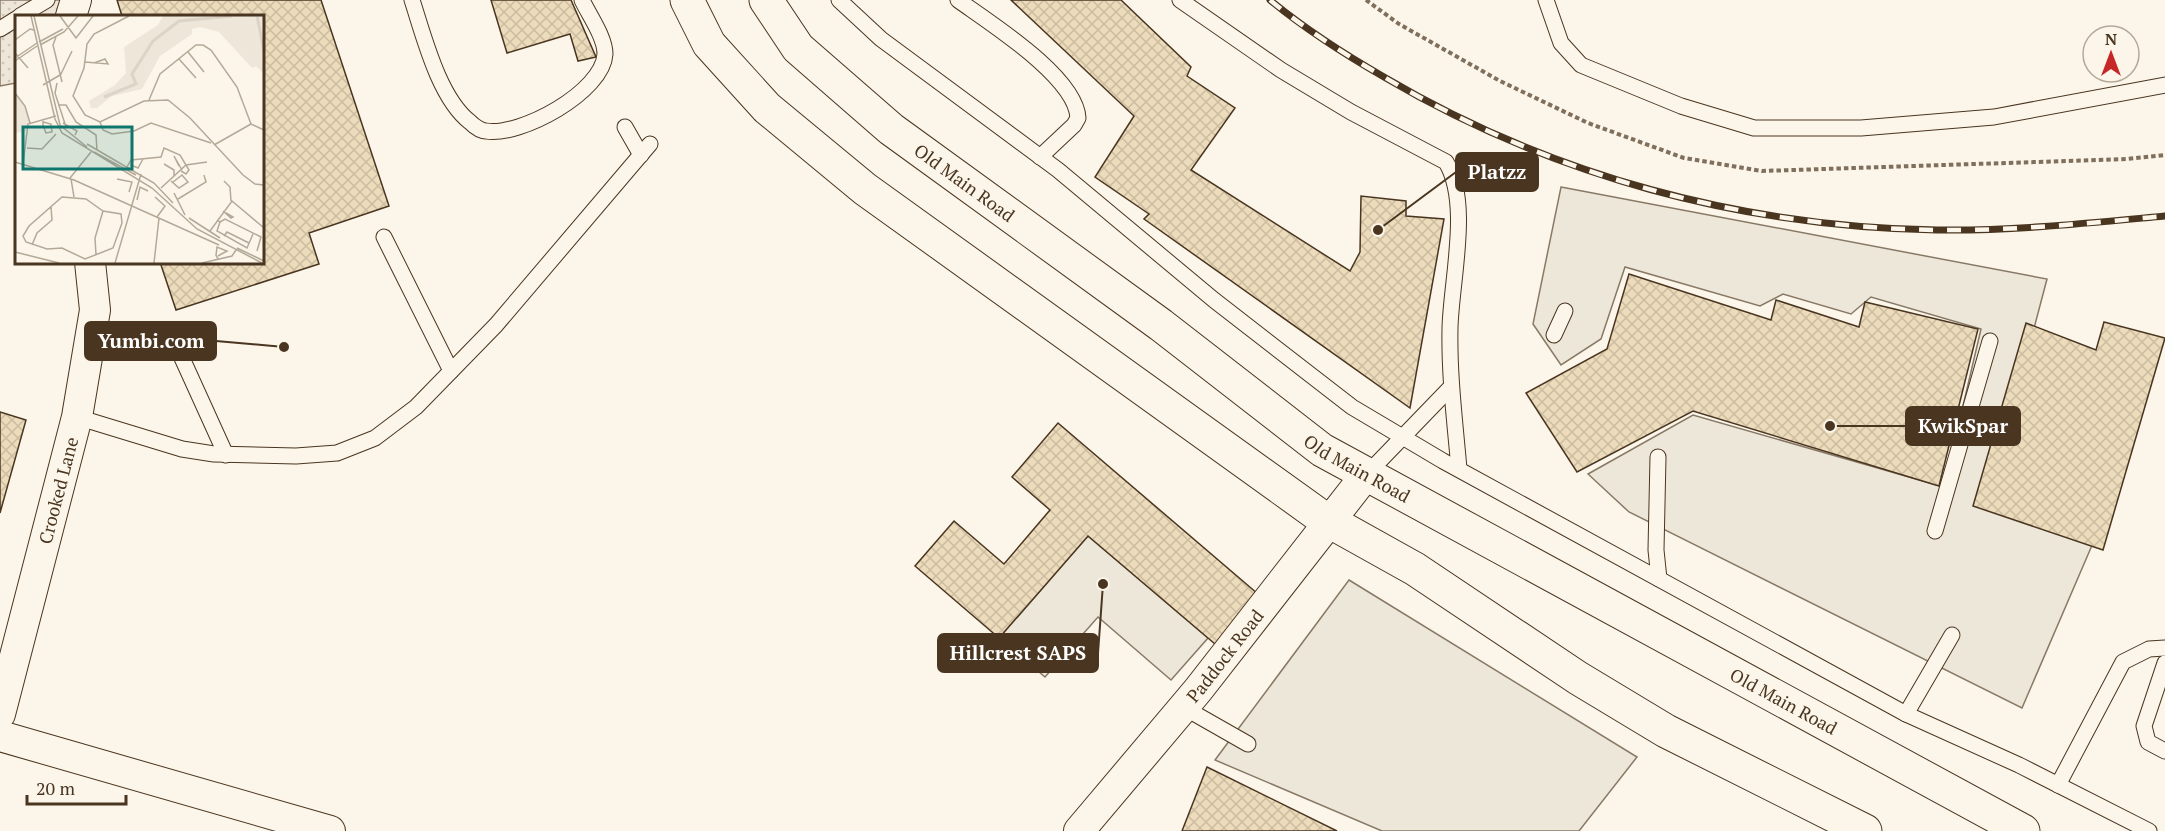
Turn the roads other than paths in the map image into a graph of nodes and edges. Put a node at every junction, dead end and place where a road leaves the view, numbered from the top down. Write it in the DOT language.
graph roads {
  1 [pos="76,0"];
  2 [pos="412,0"];
  3 [pos="582,0"];
  4 [pos="687,0"];
  5 [pos="766,0"];
  6 [pos="839,0"];
  7 [pos="958,0"];
  8 [pos="1180,0"];
  9 [pos="1546,0"];
  10 [pos="71,15"];
  11 [pos="15,19"];
  12 [pos="0,29"];
  13 [pos="2165,85"];
  14 [pos="625,127"];
  15 [pos="1040,157"];
  16 [pos="384,237"];
  17 [pos="90,264"];
  18 [pos="1565,311"];
  19 [pos="1554,335"];
  20 [pos="1990,341"];
  21 [pos="182,358"];
  22 [pos="451,371"];
  23 [pos="1450,388"];
  24 [pos="76,417"];
  25 [pos="1403,437"];
  26 [pos="226,455"];
  27 [pos="1658,457"];
  28 [pos="1459,469"];
  29 [pos="1365,476"];
  30 [pos="1331,522"];
  31 [pos="1935,531"];
  32 [pos="1659,579"];
  33 [pos="1952,635"];
  34 [pos="2165,648"];
  35 [pos="2165,663"];
  36 [pos="1183,707"];
  37 [pos="0,714"];
  38 [pos="1906,714"];
  39 [pos="0,736"];
  40 [pos="1248,744"];
  41 [pos="2165,751"];
  42 [pos="2058,785"];
  43 [pos="330,831"];
  44 [pos="1079,831"];
  45 [pos="1865,831"];
  46 [pos="2023,831"];
  47 [pos="2149,831"];
  1 -- 10 [label="street"];
  2 -- 3 [label="lane"];
  4 -- 30 [label="main road"];
  5 -- 29 [label="main road, Old Main Road"];
  6 -- 15 [label="lane"];
  7 -- 15 [label="lane"];
  8 -- 23 [label="lane"];
  9 -- 13 [label="lane"];
  11 -- 12 [label="lane"];
  14 -- 22 [label="lane"];
  15 -- 25 [label="lane"];
  16 -- 22 [label="lane"];
  17 -- 24 [label="street, Crooked Lane"];
  18 -- 19 [label="lane"];
  20 -- 31 [label="lane"];
  21 -- 26 [label="lane"];
  22 -- 26 [label="lane"];
  23 -- 25 [label="lane"];
  23 -- 28 [label="lane"];
  24 -- 26 [label="lane"];
  24 -- 37 [label="street, Crooked Lane"];
  25 -- 28 [label="lane"];
  25 -- 29 [label="lane"];
  27 -- 32 [label="lane"];
  28 -- 32 [label="lane"];
  29 -- 30 [label="street, Paddock Road"];
  29 -- 46 [label="main road, Old Main Road"];
  30 -- 36 [label="street, Paddock Road"];
  30 -- 45 [label="main road"];
  32 -- 38 [label="lane"];
  33 -- 38 [label="lane"];
  34 -- 42 [label="lane"];
  35 -- 41 [label="lane"];
  36 -- 40 [label="lane"];
  36 -- 44 [label="street, Paddock Road"];
  38 -- 42 [label="lane"];
  39 -- 43 [label="street"];
  42 -- 47 [label="lane"];
}
